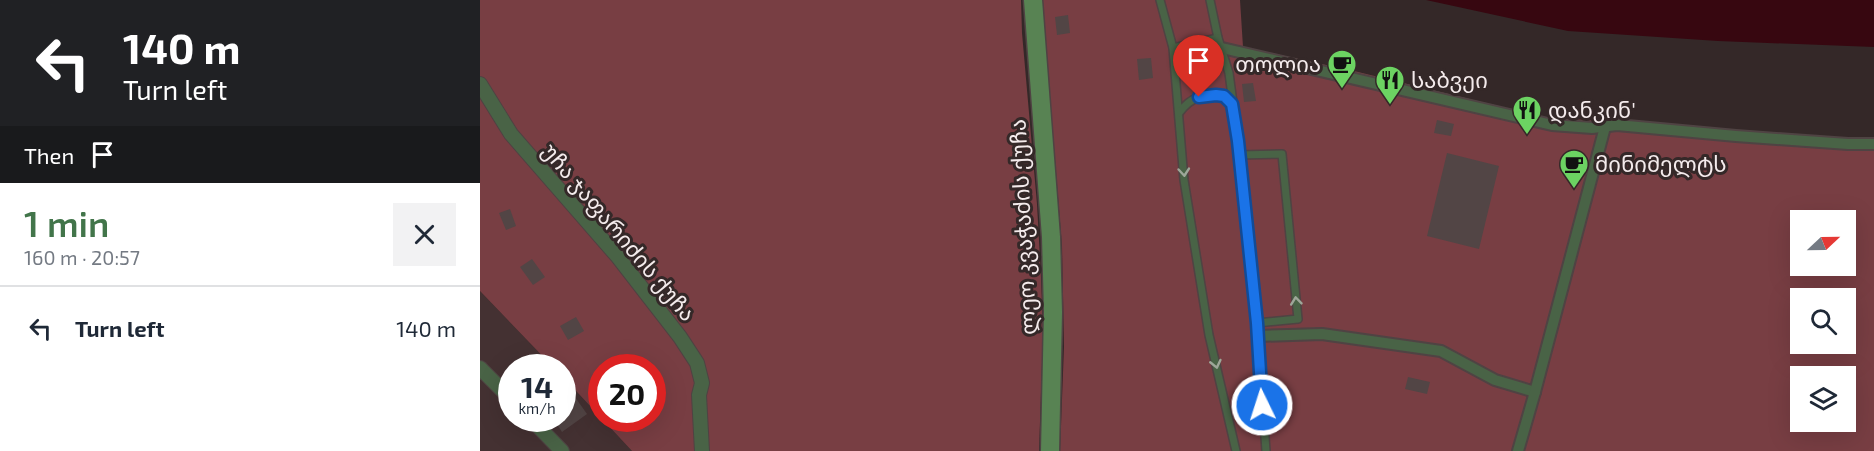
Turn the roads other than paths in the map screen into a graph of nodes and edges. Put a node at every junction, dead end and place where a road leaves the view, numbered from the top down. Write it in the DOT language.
graph roads {
  1 [pos="1033,0"];
  2 [pos="1160,0"];
  3 [pos="1210,0"];
  4 [pos="1220,43"];
  5 [pos="1173,48"];
  6 [pos="480,84"];
  7 [pos="1232,104"];
  8 [pos="1179,113"];
  9 [pos="1605,127"];
  10 [pos="1874,144"];
  11 [pos="1238,155"];
  12 [pos="1257,323"];
  13 [pos="1258,336"];
  14 [pos="480,368"];
  15 [pos="498,386"];
  16 [pos="1535,392"];
  17 [pos="544,432"];
  18 [pos="562,451"];
  19 [pos="702,451"];
  20 [pos="1050,451"];
  21 [pos="1236,451"];
  22 [pos="1266,451"];
  23 [pos="1518,451"];
  1 -- 20 [label="main road, ლეო კვაჭაძის ქუჩა"];
  2 -- 5 [label="lane"];
  3 -- 4 [label="lane"];
  4 -- 5 [label="lane"];
  4 -- 7 [label="lane"];
  4 -- 9 [label="street"];
  5 -- 8 [label="lane"];
  6 -- 19 [label="street, უჩა ჯაფარიძის ქუჩა"];
  7 -- 8 [label="lane"];
  7 -- 11 [label="lane"];
  8 -- 21 [label="lane, one-way"];
  9 -- 10 [label="street"];
  9 -- 16 [label="street"];
  11 -- 12 [label="lane"];
  12 -- 11 [label="lane, one-way"];
  12 -- 13 [label="lane"];
  13 -- 16 [label="street"];
  13 -- 22 [label="lane"];
  14 -- 15 [label="street"];
  16 -- 23 [label="street"];
  17 -- 18 [label="street"];
}
